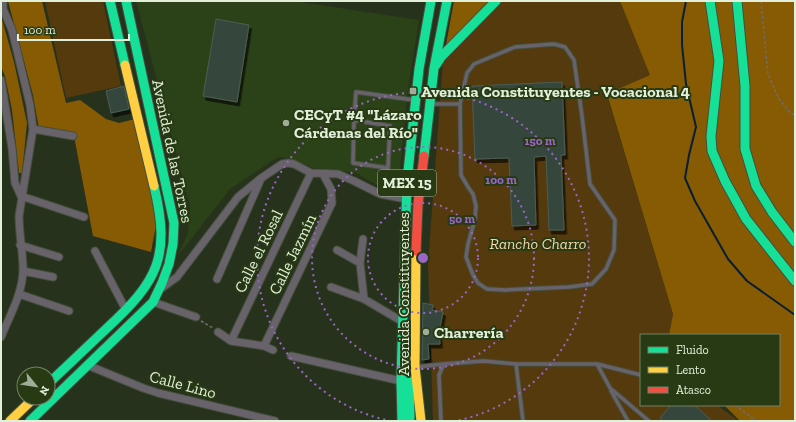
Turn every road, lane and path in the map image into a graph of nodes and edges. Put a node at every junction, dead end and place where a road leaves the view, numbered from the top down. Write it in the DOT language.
graph roads {
  1 [pos="3,1"];
  2 [pos="110,1"];
  3 [pos="126,1"];
  4 [pos="431,1"];
  5 [pos="448,1"];
  6 [pos="496,1"];
  7 [pos="710,1"];
  8 [pos="737,1"];
  9 [pos="761,1"];
  10 [pos="434,68"];
  11 [pos="1,80"];
  12 [pos="414,95"];
  13 [pos="436,96"];
  14 [pos="430,104"];
  15 [pos="460,104"];
  16 [pos="150,112"];
  17 [pos="795,114"];
  18 [pos="138,115"];
  19 [pos="354,120"];
  20 [pos="33,129"];
  21 [pos="73,136"];
  22 [pos="311,173"];
  23 [pos="323,174"];
  24 [pos="260,178"];
  25 [pos="21,196"];
  26 [pos="406,199"];
  27 [pos="84,216"];
  28 [pos="363,239"];
  29 [pos="795,242"];
  30 [pos="20,245"];
  31 [pos="337,250"];
  32 [pos="95,251"];
  33 [pos="59,257"];
  34 [pos="360,263"];
  35 [pos="23,271"];
  36 [pos="53,277"];
  37 [pos="217,279"];
  38 [pos="795,281"];
  39 [pos="331,287"];
  40 [pos="159,291"];
  41 [pos="19,294"];
  42 [pos="364,299"];
  43 [pos="153,302"];
  44 [pos="414,302"];
  45 [pos="126,310"];
  46 [pos="69,311"];
  47 [pos="196,318"];
  48 [pos="403,322"];
  49 [pos="103,332"];
  50 [pos="218,332"];
  51 [pos="1,337"];
  52 [pos="231,341"];
  53 [pos="111,343"];
  54 [pos="264,346"];
  55 [pos="273,350"];
  56 [pos="291,356"];
  57 [pos="444,364"];
  58 [pos="516,364"];
  59 [pos="597,364"];
  60 [pos="87,366"];
  61 [pos="415,367"];
  62 [pos="640,375"];
  63 [pos="56,376"];
  64 [pos="401,381"];
  65 [pos="610,388"];
  66 [pos="401,401"];
  67 [pos="26,406"];
  68 [pos="736,406"];
  69 [pos="10,421"];
  70 [pos="30,421"];
  71 [pos="275,421"];
  72 [pos="399,421"];
  73 [pos="402,421"];
  74 [pos="410,421"];
  75 [pos="421,421"];
  76 [pos="441,421"];
  77 [pos="523,421"];
  78 [pos="628,421"];
  79 [pos="649,421"];
  80 [pos="756,421"];
  1 -- 20 [label="street"];
  2 -- 18 [label="main road, Avenida de las Torres"];
  3 -- 16 [label="main road, Avenida de las Torres"];
  4 -- 12 [label="main road, Avenida Constituyentes / MEX 15"];
  5 -- 10 [label="main road, Avenida Constituyentes / MEX 15"];
  6 -- 10 [label="main road"];
  7 -- 38 [label="main road"];
  8 -- 29 [label="main road"];
  9 -- 17 [label="path"];
  10 -- 14 [label="main road, Avenida Constituyentes / MEX 15"];
  11 -- 25 [label="street"];
  12 -- 13 [label="path, bridge"];
  12 -- 19 [label="lane"];
  12 -- 26 [label="main road, Avenida Constituyentes / MEX 15"];
  14 -- 15 [label="lane"];
  14 -- 44 [label="main road, Avenida Constituyentes / MEX 15"];
  15 -- 15 [label="lane"];
  16 -- 18 [label="main road"];
  16 -- 40 [label="main road, Avenida de las Torres"];
  18 -- 45 [label="main road, Avenida de las Torres"];
  19 -- 19 [label="lane"];
  20 -- 21 [label="street"];
  20 -- 25 [label="street"];
  22 -- 23 [label="street"];
  22 -- 24 [label="street"];
  22 -- 52 [label="street, Calle el Rosal"];
  23 -- 26 [label="street"];
  23 -- 54 [label="street, Calle Jazmín"];
  24 -- 37 [label="street"];
  24 -- 40 [label="street"];
  25 -- 27 [label="street"];
  25 -- 30 [label="street"];
  26 -- 48 [label="main road, Avenida Constituyentes / MEX 15"];
  28 -- 34 [label="street"];
  30 -- 33 [label="street"];
  30 -- 35 [label="street"];
  31 -- 34 [label="street"];
  32 -- 45 [label="street"];
  34 -- 42 [label="street"];
  35 -- 36 [label="street"];
  35 -- 41 [label="street"];
  39 -- 42 [label="street"];
  40 -- 43 [label="main road, Avenida de las Torres"];
  41 -- 46 [label="street"];
  41 -- 51 [label="street"];
  42 -- 48 [label="street"];
  43 -- 47 [label="street"];
  43 -- 53 [label="main road, Avenida de las Torres"];
  44 -- 61 [label="main road, Avenida Constituyentes / MEX 15"];
  44 -- 74 [label="main road"];
  45 -- 49 [label="main road, Avenida de las Torres"];
  47 -- 50 [label="path"];
  48 -- 64 [label="main road, Avenida Constituyentes / MEX 15"];
  49 -- 53 [label="main road"];
  49 -- 63 [label="main road, Avenida de las Torres"];
  50 -- 52 [label="street"];
  52 -- 54 [label="street"];
  53 -- 60 [label="main road, Avenida de las Torres"];
  54 -- 55 [label="street"];
  56 -- 64 [label="street"];
  57 -- 58 [label="lane"];
  57 -- 61 [label="lane"];
  57 -- 76 [label="lane"];
  58 -- 59 [label="lane"];
  58 -- 77 [label="lane"];
  59 -- 62 [label="lane"];
  59 -- 65 [label="lane"];
  60 -- 70 [label="main road, Avenida de las Torres"];
  60 -- 71 [label="street, Calle Lino"];
  61 -- 75 [label="main road, Avenida Constituyentes / MEX 15"];
  64 -- 66 [label="main road, Avenida Constituyentes / MEX 15"];
  65 -- 78 [label="lane"];
  65 -- 79 [label="lane"];
  66 -- 72 [label="main road"];
  66 -- 73 [label="main road, Avenida Constituyentes / MEX 15"];
  67 -- 69 [label="main road"];
  68 -- 80 [label="path"];
}
